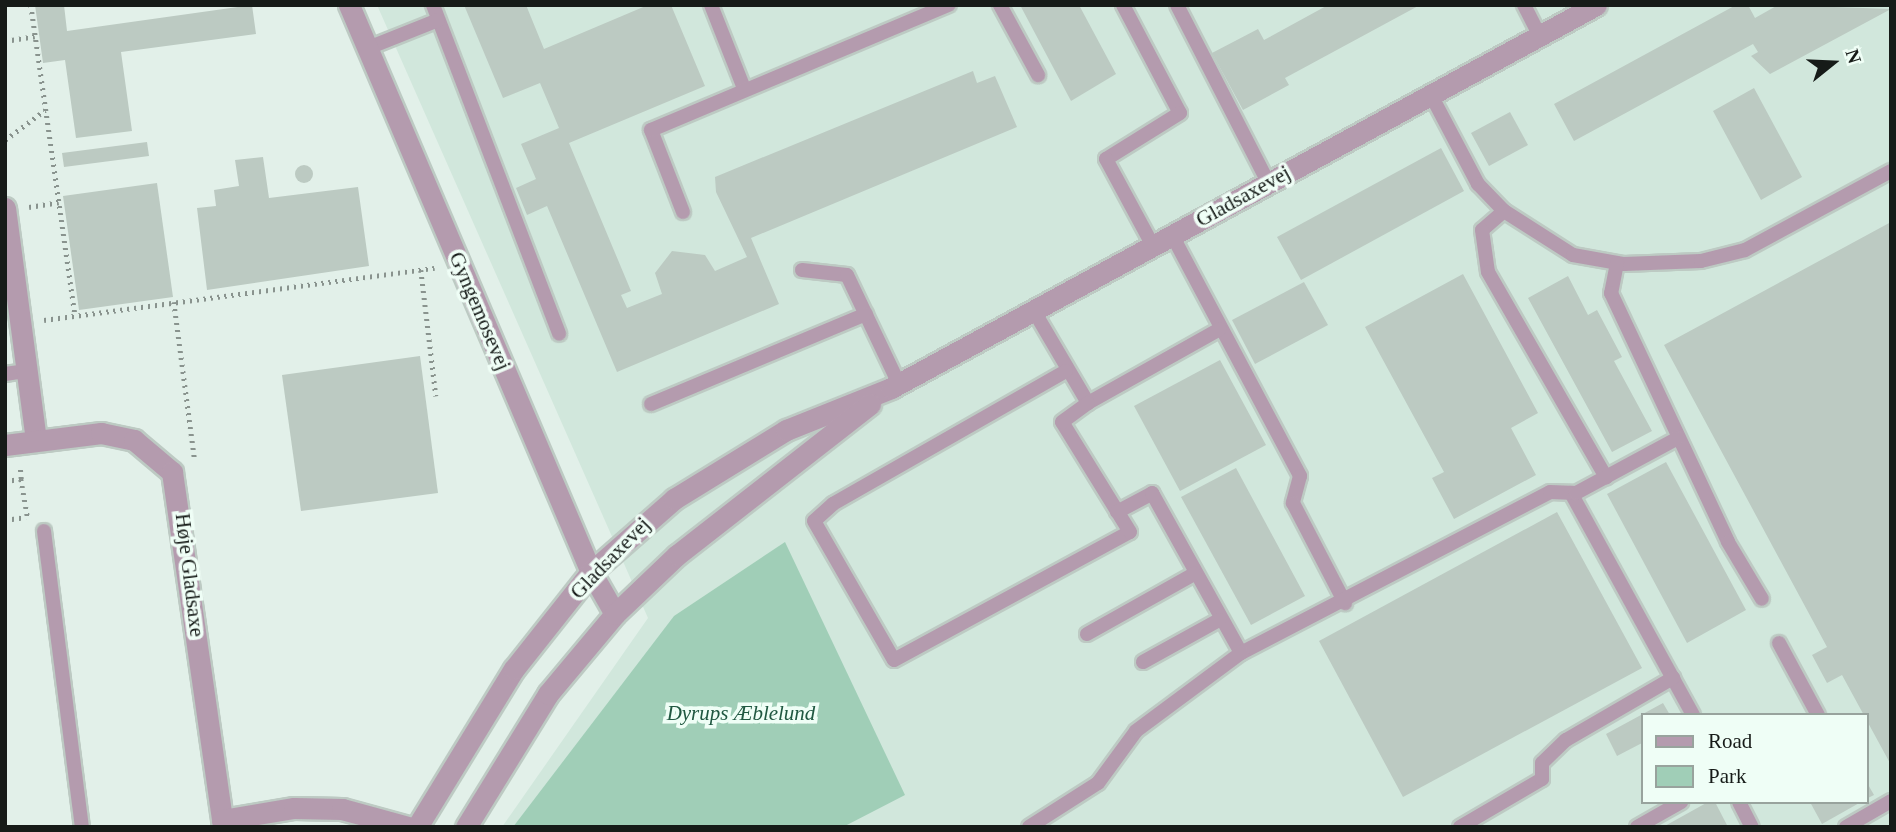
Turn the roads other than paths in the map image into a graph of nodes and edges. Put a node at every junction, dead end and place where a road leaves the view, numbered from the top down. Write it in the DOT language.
graph roads {
  1 [pos="349,5"];
  2 [pos="433,5"];
  3 [pos="711,5"];
  4 [pos="949,5"];
  5 [pos="1000,5"];
  6 [pos="1123,5"];
  7 [pos="1178,5"];
  8 [pos="1524,5"];
  9 [pos="1596,5"];
  10 [pos="438,20"];
  11 [pos="1540,36"];
  12 [pos="368,48"];
  13 [pos="1038,75"];
  14 [pos="743,86"];
  15 [pos="1431,95"];
  16 [pos="1891,171"];
  17 [pos="1268,182"];
  18 [pos="5,208"];
  19 [pos="1504,211"];
  20 [pos="682,212"];
  21 [pos="1172,235"];
  22 [pos="1153,246"];
  23 [pos="1617,263"];
  24 [pos="802,270"];
  25 [pos="1034,311"];
  26 [pos="866,314"];
  27 [pos="1220,329"];
  28 [pos="559,334"];
  29 [pos="27,371"];
  30 [pos="1066,371"];
  31 [pos="5,374"];
  32 [pos="895,386"];
  33 [pos="1088,403"];
  34 [pos="651,404"];
  35 [pos="1678,438"];
  36 [pos="36,441"];
  37 [pos="5,445"];
  38 [pos="1606,477"];
  39 [pos="1570,493"];
  40 [pos="1117,512"];
  41 [pos="44,531"];
  42 [pos="591,572"];
  43 [pos="1194,574"];
  44 [pos="1762,598"];
  45 [pos="1345,603"];
  46 [pos="615,614"];
  47 [pos="1219,621"];
  48 [pos="1087,634"];
  49 [pos="1779,643"];
  50 [pos="1241,653"];
  51 [pos="1143,662"];
  52 [pos="1673,678"];
  53 [pos="1692,713"];
  54 [pos="1817,713"];
  55 [pos="1891,801"];
  56 [pos="1677,804"];
  57 [pos="1740,804"];
  58 [pos="222,823"];
  59 [pos="82,827"];
  60 [pos="408,827"];
  61 [pos="417,827"];
  62 [pos="466,827"];
  63 [pos="1029,827"];
  64 [pos="1460,827"];
  65 [pos="1637,827"];
  66 [pos="1752,827"];
  67 [pos="1846,827"];
  1 -- 12 [label="street, Gyngemosevej"];
  2 -- 10 [label="lane"];
  3 -- 14 [label="lane"];
  4 -- 14 [label="lane"];
  5 -- 13 [label="lane"];
  6 -- 22 [label="lane"];
  7 -- 17 [label="lane"];
  8 -- 11 [label="lane"];
  9 -- 11 [label="street, Gladsaxevej"];
  10 -- 12 [label="lane"];
  10 -- 28 [label="lane"];
  11 -- 15 [label="street, Gladsaxevej"];
  12 -- 42 [label="street, Gyngemosevej"];
  14 -- 20 [label="lane"];
  15 -- 17 [label="street, Gladsaxevej"];
  15 -- 19 [label="lane"];
  16 -- 23 [label="lane"];
  17 -- 21 [label="street, Gladsaxevej"];
  18 -- 29 [label="street"];
  19 -- 23 [label="lane"];
  19 -- 38 [label="lane"];
  21 -- 22 [label="street, Gladsaxevej"];
  21 -- 27 [label="lane"];
  22 -- 25 [label="street, Gladsaxevej"];
  23 -- 35 [label="lane"];
  24 -- 26 [label="lane"];
  25 -- 30 [label="lane"];
  25 -- 32 [label="street, Gladsaxevej"];
  26 -- 32 [label="lane"];
  26 -- 34 [label="lane"];
  27 -- 33 [label="lane"];
  27 -- 45 [label="lane"];
  29 -- 31 [label="lane"];
  29 -- 36 [label="street"];
  30 -- 33 [label="lane"];
  30 -- 40 [label="lane"];
  32 -- 42 [label="street, Gladsaxevej"];
  32 -- 46 [label="street, Gladsaxevej"];
  33 -- 40 [label="lane"];
  35 -- 38 [label="lane"];
  35 -- 44 [label="lane"];
  36 -- 37 [label="street, Høje Gladsaxe"];
  36 -- 58 [label="street, Høje Gladsaxe"];
  38 -- 39 [label="lane"];
  39 -- 45 [label="lane"];
  39 -- 52 [label="lane"];
  40 -- 43 [label="lane"];
  41 -- 59 [label="lane"];
  42 -- 46 [label="street, Gyngemosevej"];
  42 -- 61 [label="street, Gladsaxevej"];
  43 -- 47 [label="lane"];
  43 -- 48 [label="lane"];
  45 -- 50 [label="lane"];
  46 -- 62 [label="street, Gladsaxevej"];
  47 -- 50 [label="lane"];
  47 -- 51 [label="lane"];
  49 -- 54 [label="lane"];
  50 -- 63 [label="lane"];
  52 -- 53 [label="lane"];
  52 -- 64 [label="lane"];
  55 -- 67 [label="lane"];
  56 -- 65 [label="lane"];
  57 -- 66 [label="lane"];
  58 -- 60 [label="street"];
}
